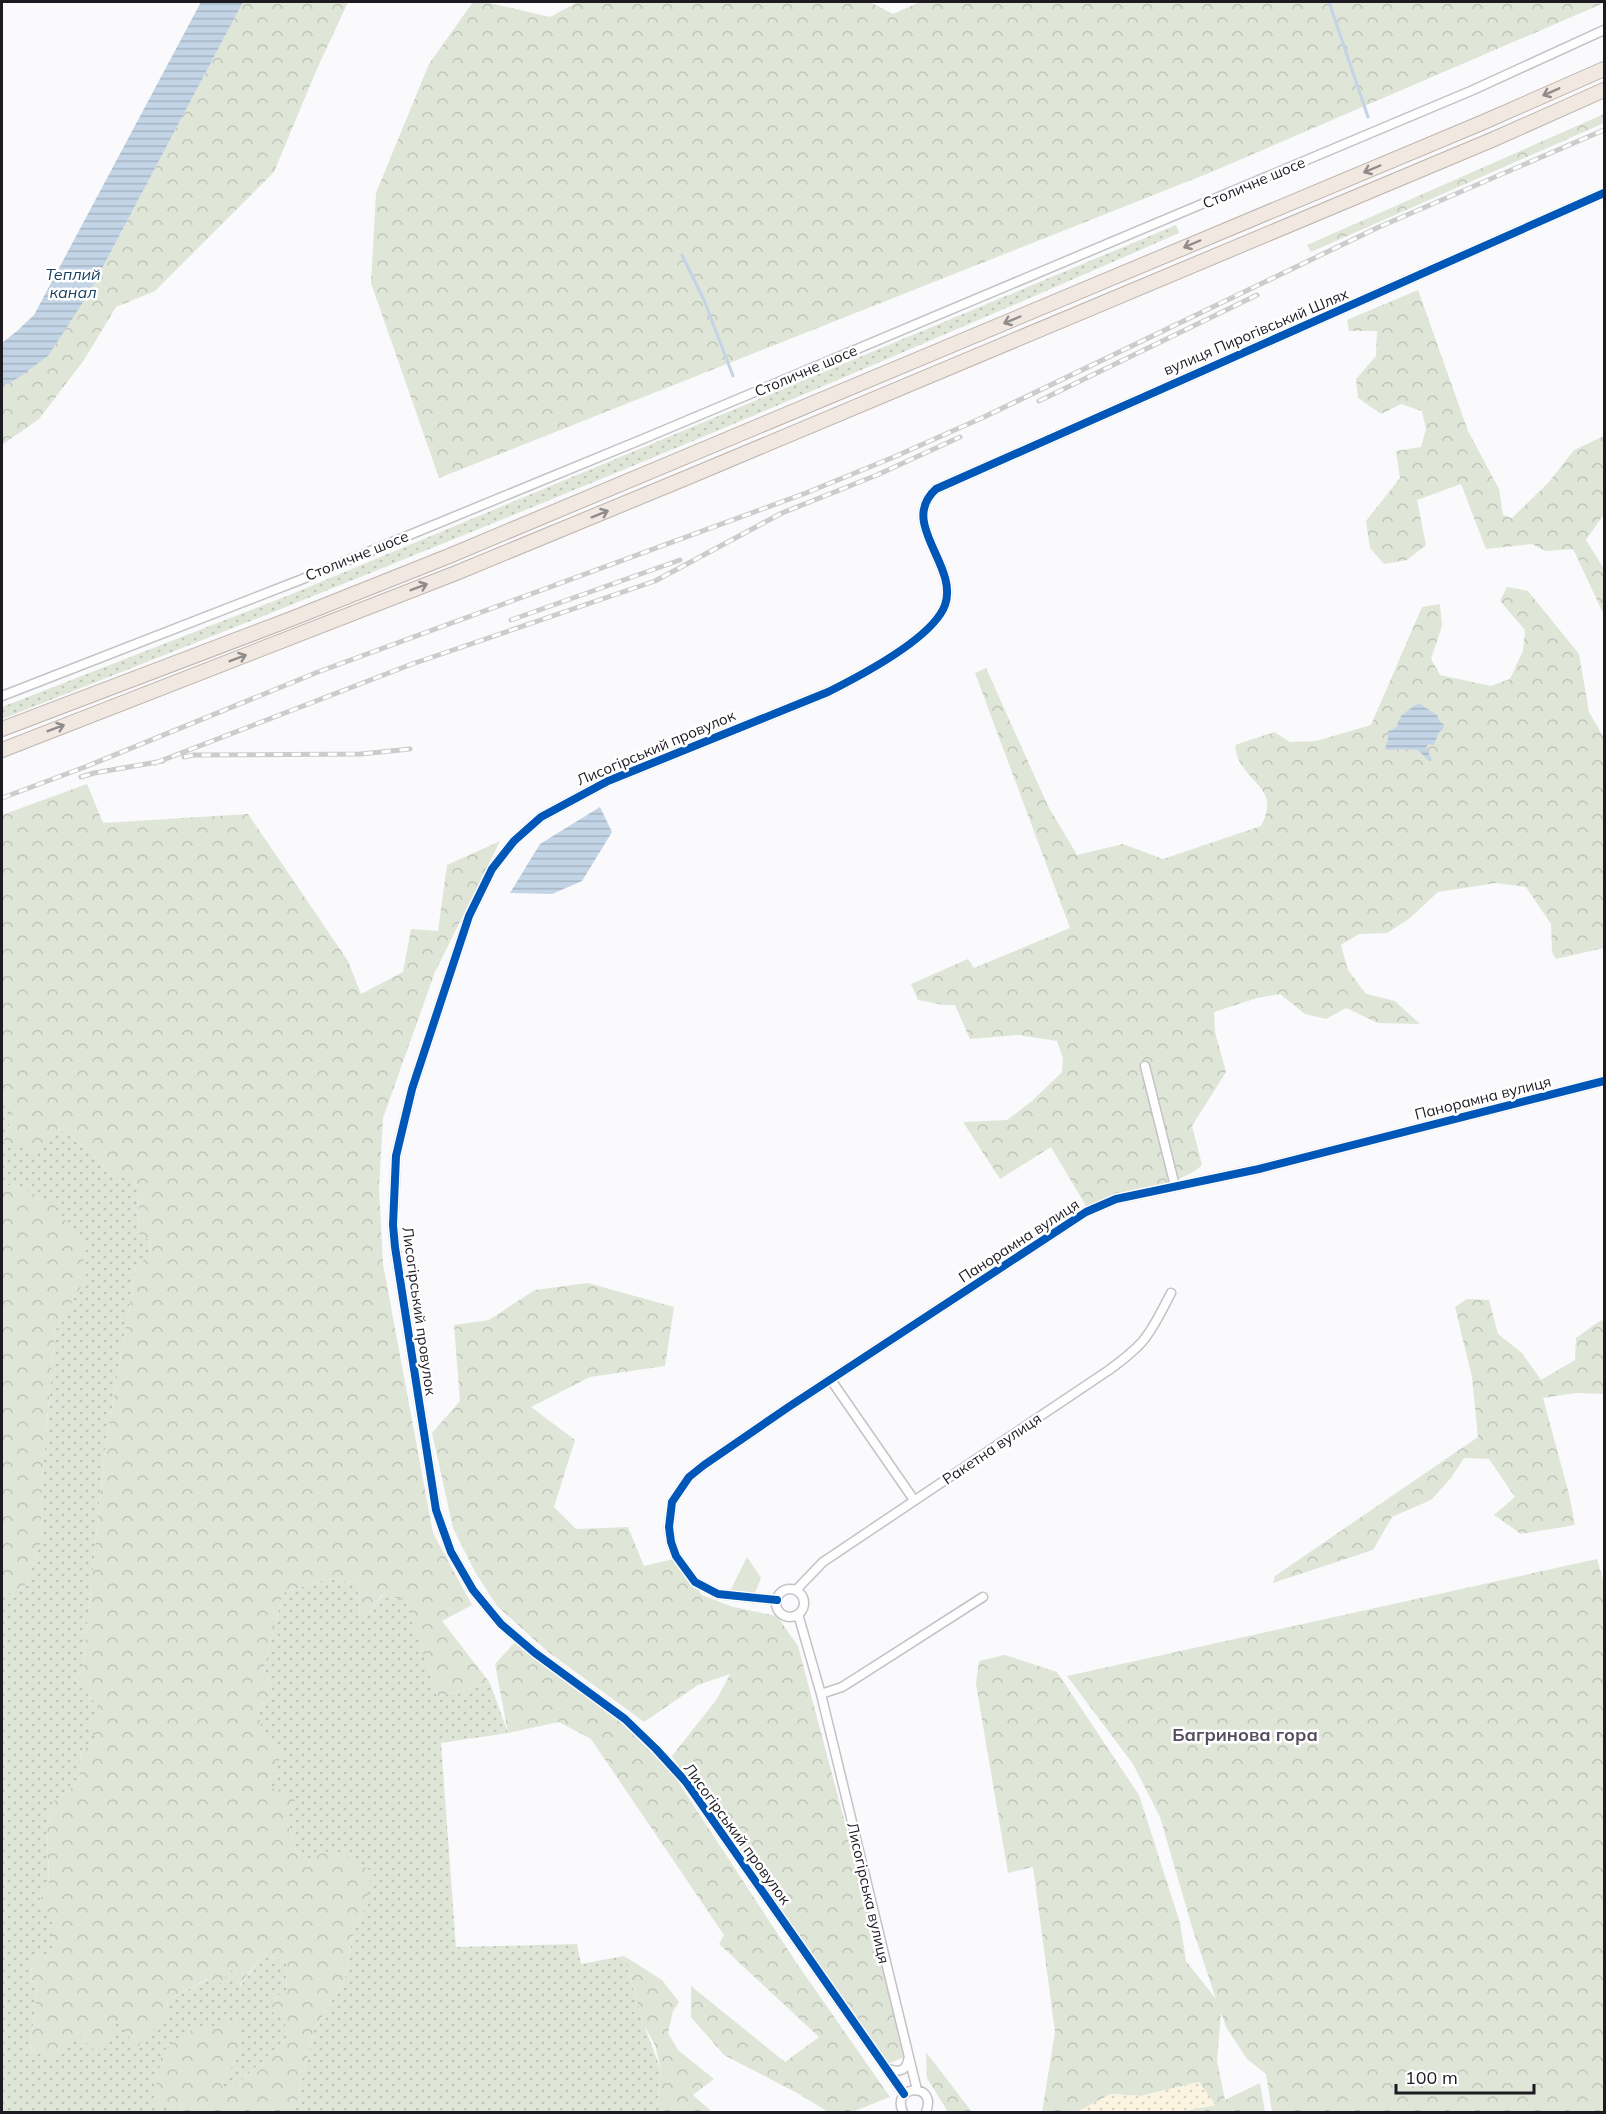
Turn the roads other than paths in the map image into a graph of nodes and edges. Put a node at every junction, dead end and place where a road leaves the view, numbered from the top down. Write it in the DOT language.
graph roads {
  1 [pos="1605,30"];
  2 [pos="1605,69"];
  3 [pos="1605,90"];
  4 [pos="1605,193"];
  5 [pos="925,503"];
  6 [pos="2,696"];
  7 [pos="2,729"];
  8 [pos="2,750"];
  9 [pos="1145,1066"];
  10 [pos="1605,1081"];
  11 [pos="1176,1186"];
  12 [pos="1171,1293"];
  13 [pos="831,1380"];
  14 [pos="914,1500"];
  15 [pos="796,1590"];
  16 [pos="983,1597"];
  17 [pos="777,1600"];
  18 [pos="798,1614"];
  19 [pos="821,1695"];
  20 [pos="908,2060"];
  21 [pos="885,2068"];
  22 [pos="917,2090"];
  23 [pos="904,2094"];
  24 [pos="903,2112"];
  25 [pos="926,2112"];
  1 -- 6 [label="street, Столичне шосе"];
  2 -- 7 [label="highway, one-way"];
  8 -- 3 [label="highway, one-way"];
  4 -- 5 [label="street, вулиця Пирогівський Шлях"];
  5 -- 21 [label="street, Лисогірський провулок"];
  9 -- 11 [label="street"];
  10 -- 11 [label="street, Панорамна вулиця"];
  11 -- 13 [label="street, Панорамна вулиця"];
  12 -- 14 [label="street, Ракетна вулиця"];
  13 -- 14 [label="street"];
  13 -- 17 [label="street, Панорамна вулиця"];
  14 -- 15 [label="street, Ракетна вулиця"];
  15 -- 17 [label="street"];
  15 -- 18 [label="street"];
  16 -- 19 [label="street"];
  17 -- 18 [label="street"];
  18 -- 19 [label="street, Лисогірська вулиця"];
  19 -- 20 [label="street, Лисогірська вулиця"];
  20 -- 21 [label="street"];
  20 -- 22 [label="street, Лисогірська вулиця"];
  21 -- 23 [label="street, Лисогірський провулок"];
  22 -- 23 [label="street"];
  22 -- 25 [label="street, Лисогірська вулиця"];
  23 -- 24 [label="street"];
}
